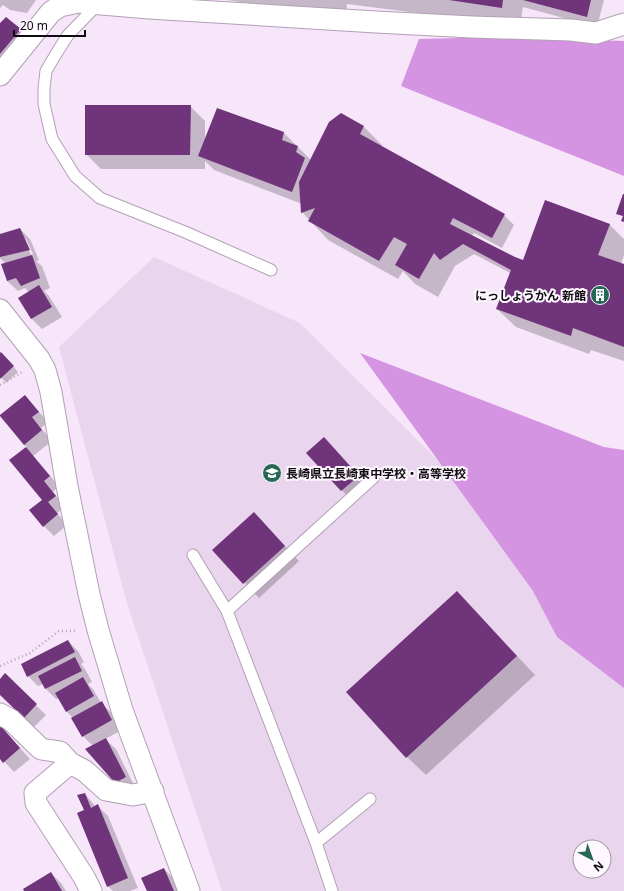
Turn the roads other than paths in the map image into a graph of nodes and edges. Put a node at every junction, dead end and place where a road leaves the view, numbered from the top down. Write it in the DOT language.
graph roads {
  1 [pos="98,4"];
  2 [pos="624,24"];
  3 [pos="0,75"];
  4 [pos="271,270"];
  5 [pos="0,310"];
  6 [pos="373,478"];
  7 [pos="193,555"];
  8 [pos="227,611"];
  9 [pos="0,714"];
  10 [pos="70,763"];
  11 [pos="153,790"];
  12 [pos="370,799"];
  13 [pos="316,843"];
  14 [pos="91,891"];
  15 [pos="189,891"];
  16 [pos="332,891"];
  1 -- 2 [label="street"];
  1 -- 3 [label="street"];
  1 -- 4 [label="lane"];
  5 -- 11 [label="street"];
  6 -- 8 [label="lane"];
  7 -- 8 [label="lane"];
  8 -- 13 [label="lane"];
  9 -- 10 [label="street"];
  10 -- 11 [label="street"];
  10 -- 14 [label="street"];
  11 -- 15 [label="street"];
  12 -- 13 [label="lane"];
  13 -- 16 [label="lane"];
}
